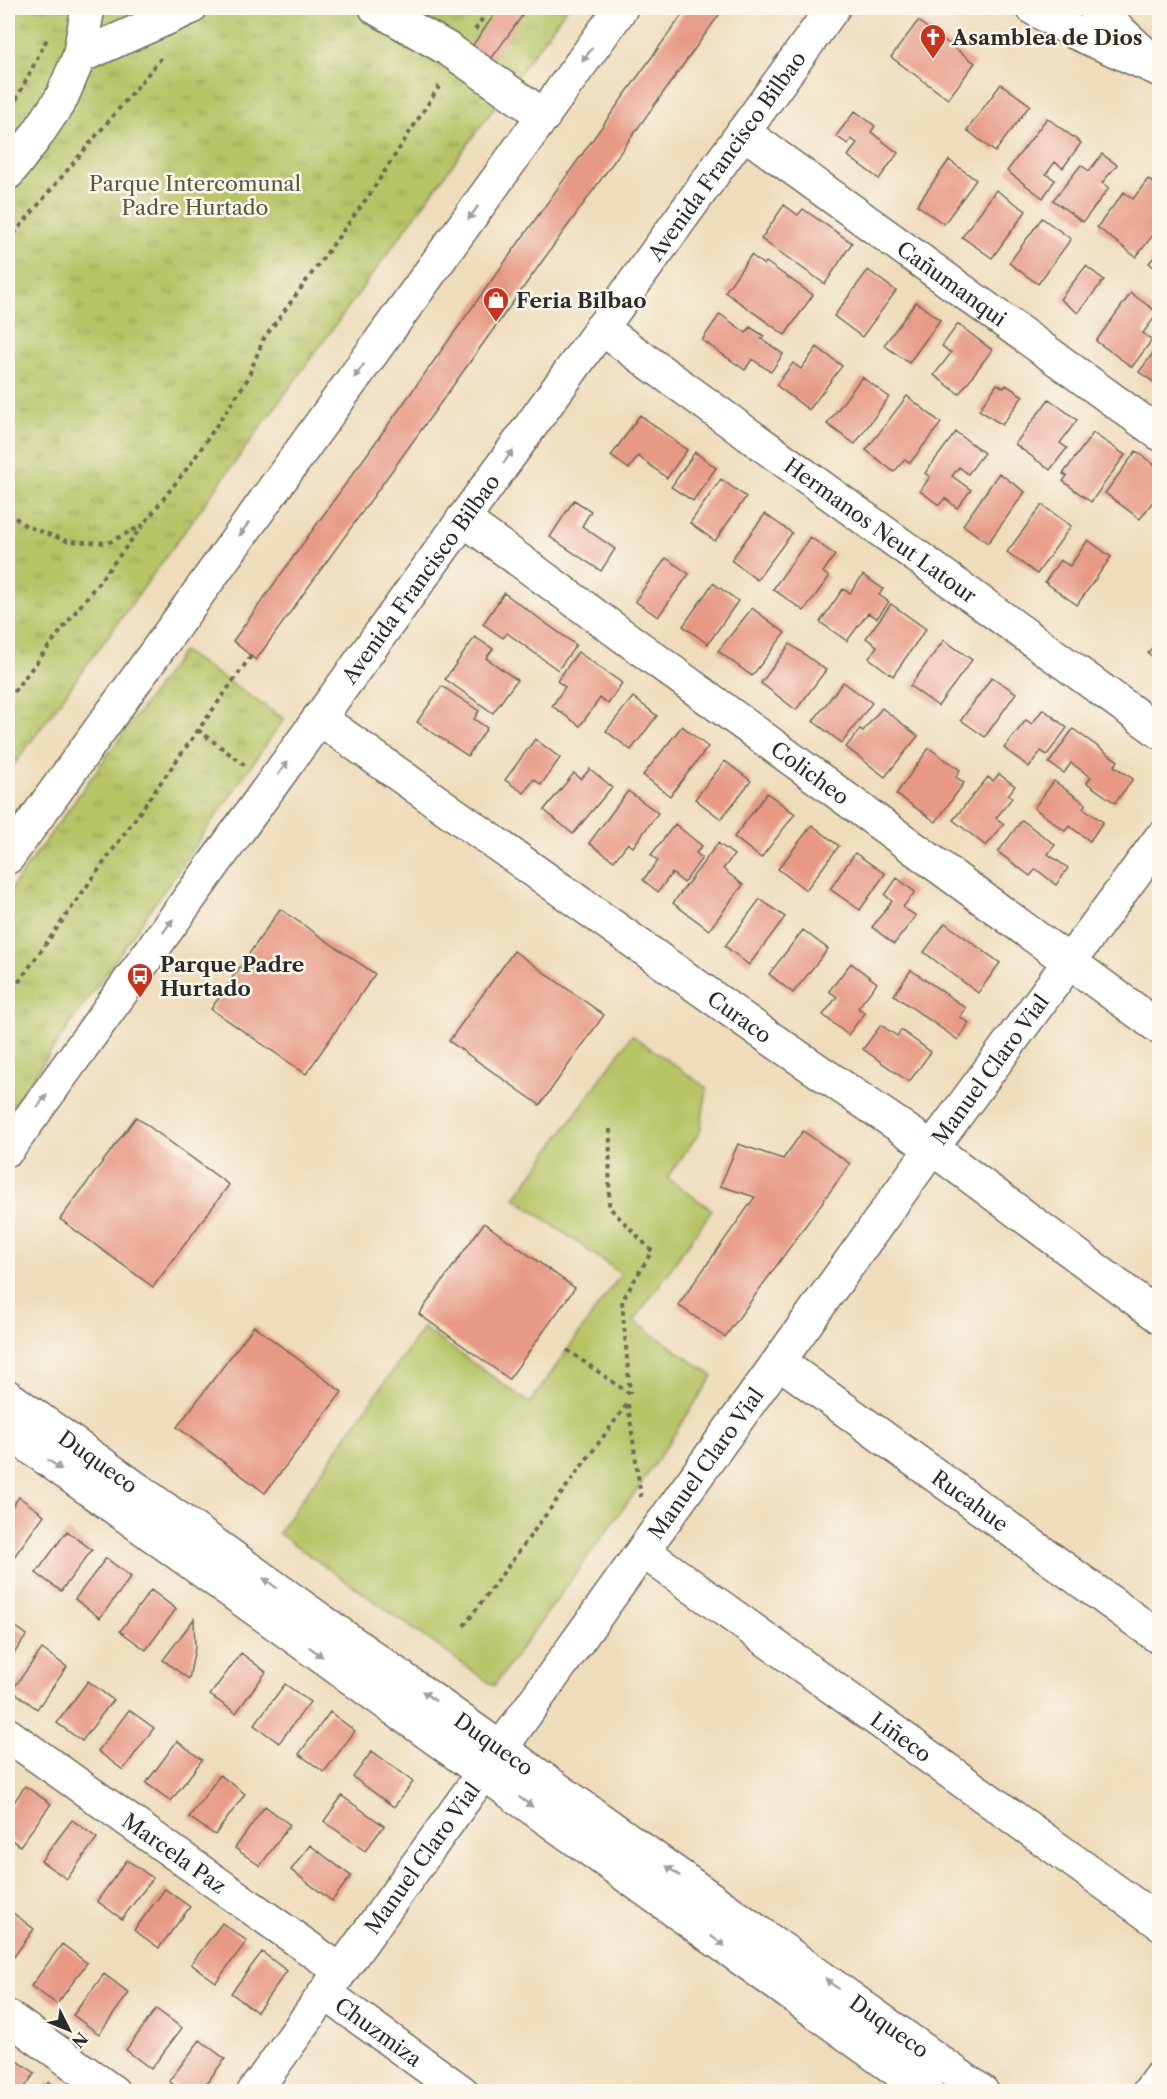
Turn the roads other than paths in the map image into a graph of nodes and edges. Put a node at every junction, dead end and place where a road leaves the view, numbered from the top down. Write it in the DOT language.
graph roads {
  1 [pos="88,8"];
  2 [pos="190,8"];
  3 [pos="376,8"];
  4 [pos="621,8"];
  5 [pos="833,8"];
  6 [pos="1033,8"];
  7 [pos="1095,8"];
  8 [pos="79,57"];
  9 [pos="1160,68"];
  10 [pos="544,116"];
  11 [pos="743,132"];
  12 [pos="8,173"];
  13 [pos="601,328"];
  14 [pos="1160,434"];
  15 [pos="463,519"];
  16 [pos="319,718"];
  17 [pos="1160,732"];
  18 [pos="1160,839"];
  19 [pos="8,856"];
  20 [pos="1069,962"];
  21 [pos="1160,1028"];
  22 [pos="932,1148"];
  23 [pos="8,1149"];
  24 [pos="1160,1317"];
  25 [pos="779,1362"];
  26 [pos="8,1397"];
  27 [pos="8,1431"];
  28 [pos="642,1551"];
  29 [pos="1160,1638"];
  30 [pos="8,1735"];
  31 [pos="492,1760"];
  32 [pos="1160,1923"];
  33 [pos="333,1982"];
  34 [pos="8,2017"];
  35 [pos="1160,2077"];
  36 [pos="114,2091"];
  37 [pos="254,2091"];
  38 [pos="462,2091"];
  39 [pos="927,2091"];
  40 [pos="982,2091"];
  41 [pos="1149,2091"];
  1 -- 8 [label="street"];
  2 -- 8 [label="street"];
  3 -- 10 [label="street"];
  4 -- 10 [label="street, one-way"];
  5 -- 11 [label="street, Avenida Francisco Bilbao"];
  6 -- 9 [label="street"];
  7 -- 9 [label="street"];
  8 -- 12 [label="street"];
  10 -- 19 [label="street, one-way"];
  11 -- 13 [label="street, Avenida Francisco Bilbao"];
  11 -- 14 [label="street, Cañumanqui"];
  15 -- 13 [label="street, Avenida Francisco Bilbao, one-way"];
  13 -- 17 [label="street, Hermanos Neut Latour"];
  15 -- 16 [label="street, Avenida Francisco Bilbao"];
  15 -- 20 [label="street, Colicheo"];
  16 -- 22 [label="street, Curaco"];
  23 -- 16 [label="street, Avenida Francisco Bilbao, one-way"];
  18 -- 20 [label="street, Manuel Claro Vial"];
  20 -- 21 [label="street, Colicheo"];
  20 -- 22 [label="street, Manuel Claro Vial"];
  22 -- 24 [label="street, Curaco"];
  22 -- 25 [label="street, Manuel Claro Vial"];
  25 -- 28 [label="street, Manuel Claro Vial"];
  25 -- 29 [label="street, Rucahue"];
  31 -- 26 [label="street, Duqueco, one-way"];
  27 -- 31 [label="street, Duqueco, one-way"];
  28 -- 31 [label="street, Manuel Claro Vial"];
  28 -- 32 [label="street, Liñeco"];
  30 -- 33 [label="street, Marcela Paz"];
  31 -- 33 [label="street, Manuel Claro Vial"];
  31 -- 39 [label="street, Duqueco, one-way"];
  40 -- 31 [label="street, Duqueco, one-way"];
  33 -- 37 [label="street, Manuel Claro Vial"];
  33 -- 38 [label="street, Chuzmiza"];
  34 -- 36 [label="street"];
  35 -- 41 [label="street"];
}
